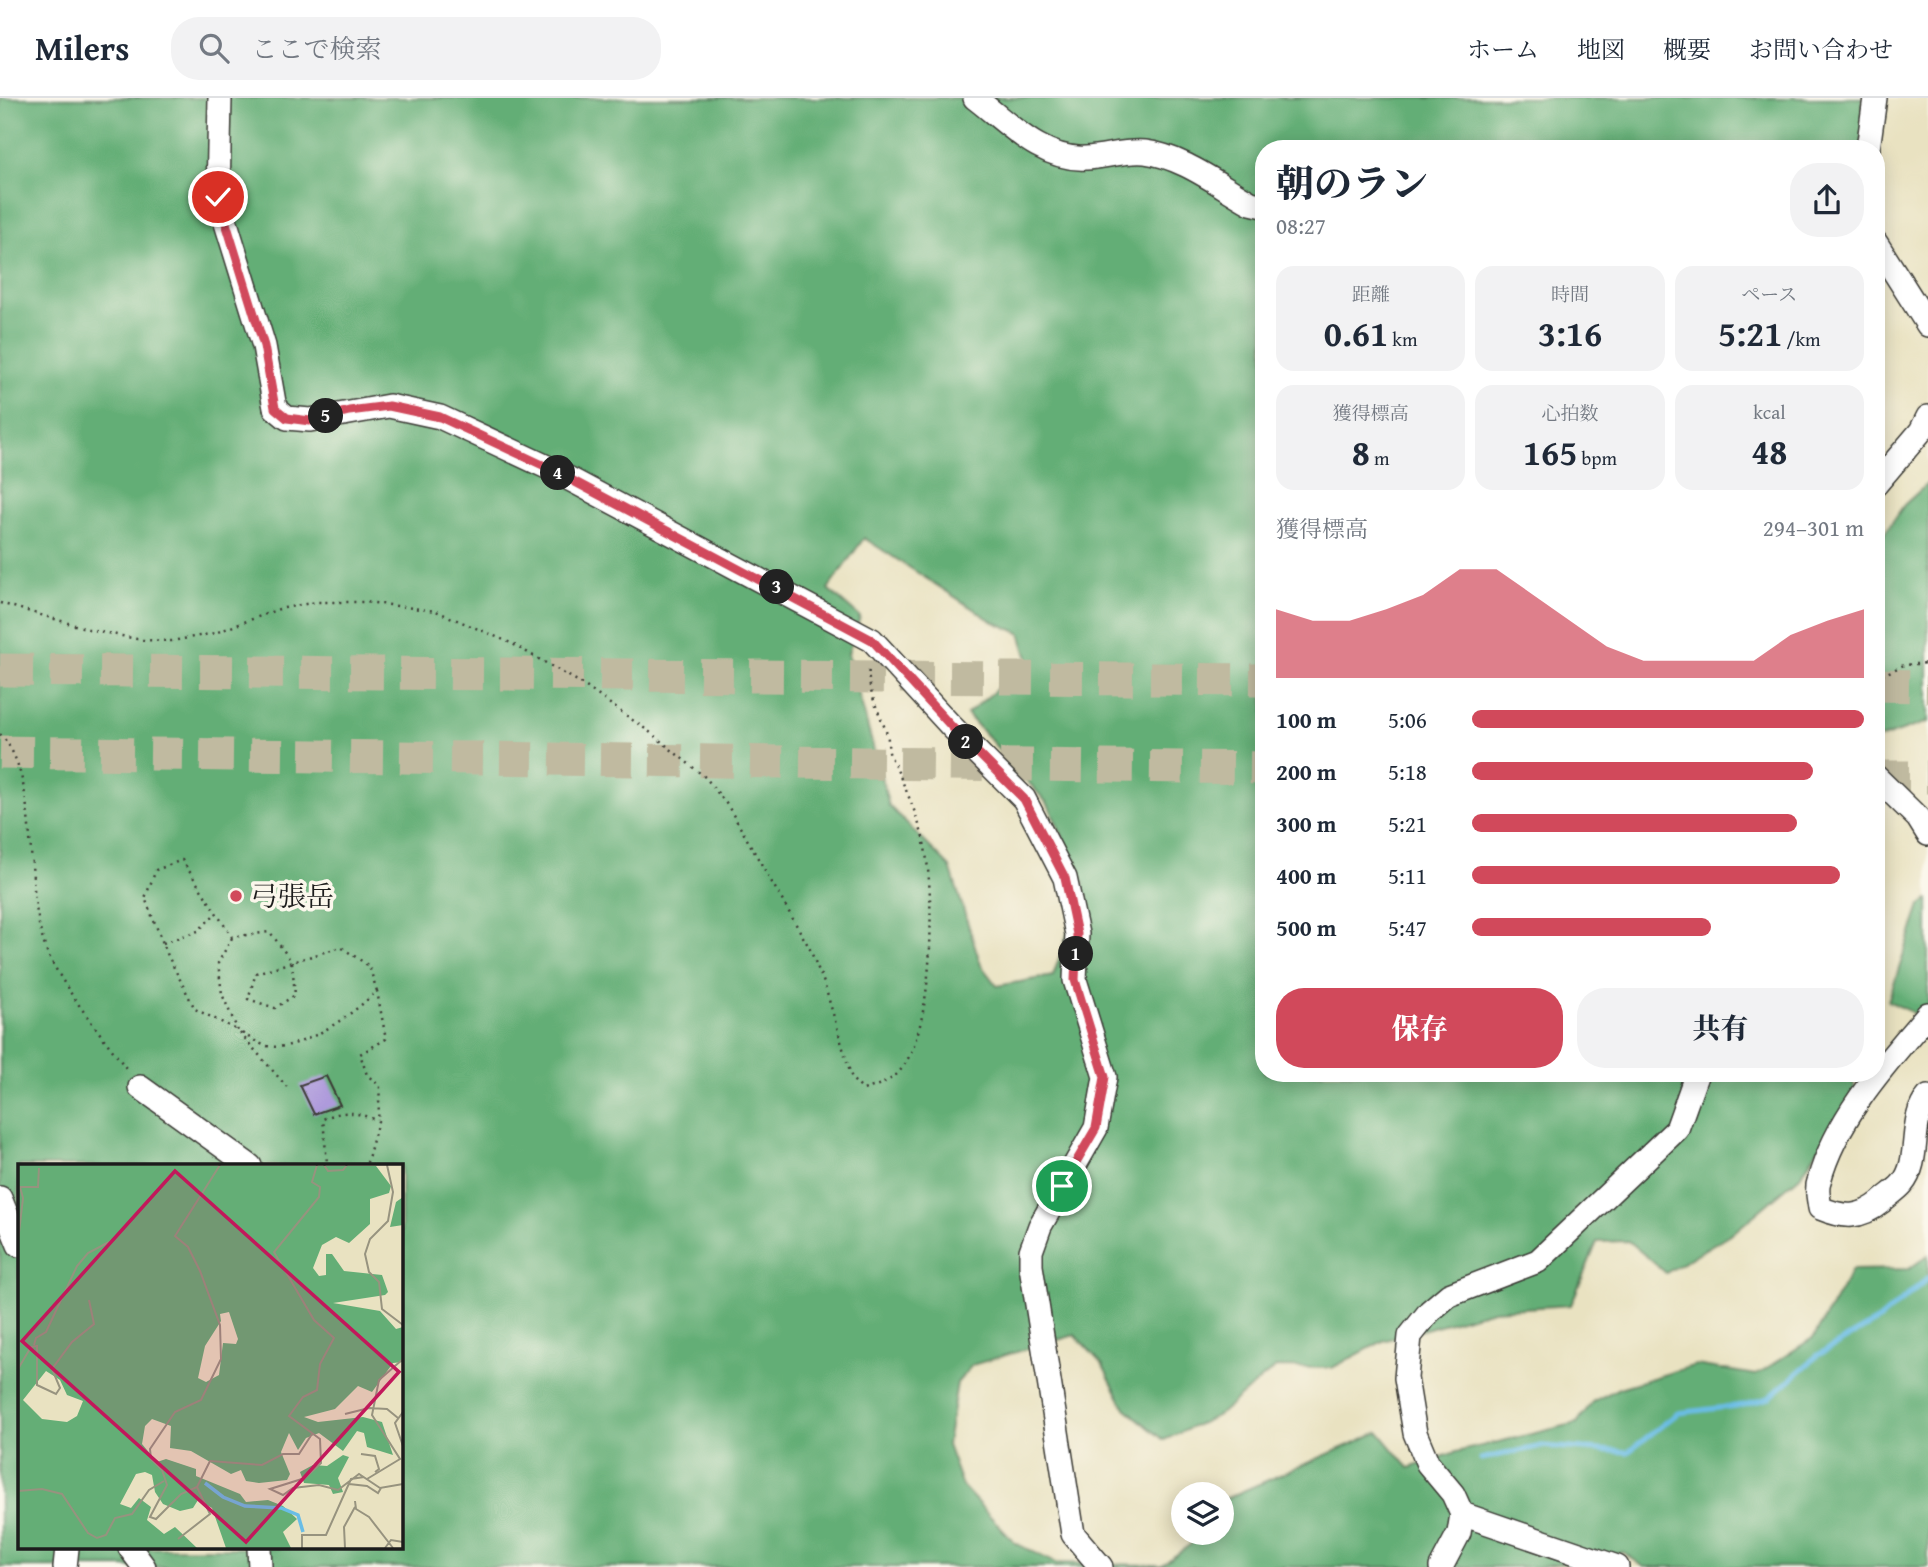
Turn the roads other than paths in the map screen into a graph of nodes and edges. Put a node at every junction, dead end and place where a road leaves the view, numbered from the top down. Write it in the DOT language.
graph roads {
  1 [pos="220,98"];
  2 [pos="975,98"];
  3 [pos="1875,98"];
  4 [pos="1869,140"];
  5 [pos="1255,204"];
  6 [pos="1885,257"];
  7 [pos="1928,325"];
  8 [pos="1928,417"];
  9 [pos="1885,473"];
  10 [pos="1885,786"];
  11 [pos="1928,834"];
  12 [pos="1928,1014"];
  13 [pos="1885,1064"];
  14 [pos="1694,1082"];
  15 [pos="1873,1082"];
  16 [pos="140,1087"];
  17 [pos="1928,1097"];
  18 [pos="247,1164"];
  19 [pos="0,1198"];
  20 [pos="18,1243"];
  21 [pos="1462,1514"];
  22 [pos="131,1550"];
  23 [pos="144,1567"];
  24 [pos="1101,1567"];
  25 [pos="1441,1567"];
  26 [pos="1617,1567"];
  1 -- 24 [label="street"];
  2 -- 5 [label="street"];
  3 -- 4 [label="street"];
  6 -- 7 [label="street"];
  8 -- 9 [label="street"];
  10 -- 11 [label="street"];
  12 -- 13 [label="street"];
  14 -- 21 [label="street"];
  15 -- 17 [label="street"];
  16 -- 18 [label="street"];
  19 -- 20 [label="street"];
  21 -- 25 [label="street"];
  21 -- 26 [label="street"];
  22 -- 23 [label="street"];
}
